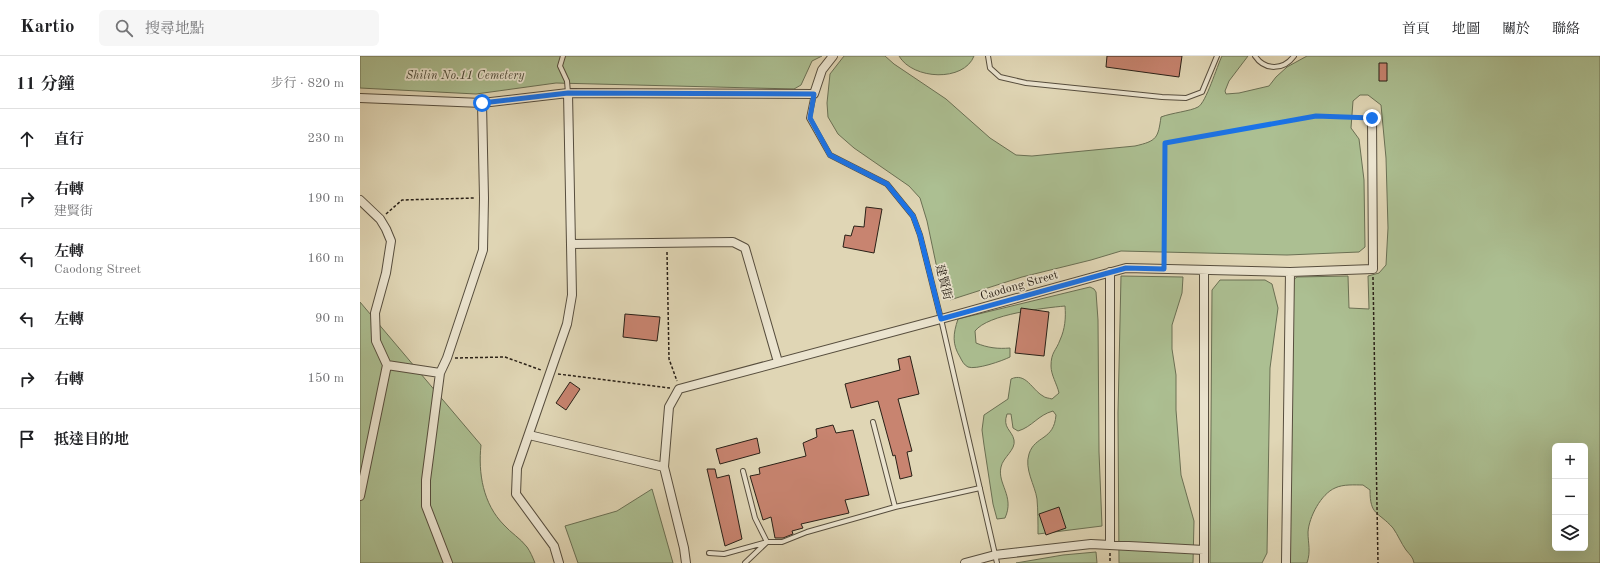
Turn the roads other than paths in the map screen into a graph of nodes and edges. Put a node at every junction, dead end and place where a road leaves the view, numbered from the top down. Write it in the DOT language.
graph roads {
  1 [pos="563,56"];
  2 [pos="833,56"];
  3 [pos="988,56"];
  4 [pos="1217,56"];
  5 [pos="1255,56"];
  6 [pos="1294,56"];
  7 [pos="568,93"];
  8 [pos="814,94"];
  9 [pos="360,98"];
  10 [pos="482,103"];
  11 [pos="1372,118"];
  12 [pos="360,200"];
  13 [pos="571,244"];
  14 [pos="1204,270"];
  15 [pos="1110,272"];
  16 [pos="1290,272"];
  17 [pos="941,319"];
  18 [pos="778,362"];
  19 [pos="387,366"];
  20 [pos="440,373"];
  21 [pos="872,422"];
  22 [pos="529,435"];
  23 [pos="664,467"];
  24 [pos="743,471"];
  25 [pos="980,488"];
  26 [pos="360,496"];
  27 [pos="895,508"];
  28 [pos="767,542"];
  29 [pos="1110,545"];
  30 [pos="1204,550"];
  31 [pos="709,552"];
  32 [pos="996,559"];
  33 [pos="448,563"];
  34 [pos="559,563"];
  35 [pos="686,563"];
  36 [pos="745,563"];
  37 [pos="965,563"];
  38 [pos="1204,563"];
  39 [pos="1286,563"];
  1 -- 7 [label="lane"];
  2 -- 8 [label="street, 建賢街"];
  3 -- 4 [label="lane"];
  5 -- 6 [label="lane"];
  7 -- 8 [label="street"];
  7 -- 10 [label="street"];
  7 -- 13 [label="street"];
  8 -- 17 [label="lane, 建賢街"];
  9 -- 10 [label="street"];
  10 -- 20 [label="street"];
  11 -- 16 [label="street, Caodong Street"];
  12 -- 19 [label="street"];
  13 -- 18 [label="street"];
  13 -- 22 [label="street"];
  14 -- 15 [label="street, Caodong Street"];
  14 -- 16 [label="street, Caodong Street"];
  14 -- 30 [label="street"];
  15 -- 17 [label="street, Caodong Street"];
  15 -- 29 [label="street"];
  16 -- 39 [label="street"];
  17 -- 18 [label="street, Caodong Street"];
  17 -- 25 [label="lane, 建賢街"];
  18 -- 23 [label="street, Caodong Street"];
  19 -- 20 [label="street"];
  19 -- 26 [label="street"];
  20 -- 33 [label="street"];
  21 -- 27 [label="lane"];
  22 -- 23 [label="street"];
  22 -- 34 [label="street"];
  23 -- 35 [label="street"];
  24 -- 28 [label="lane"];
  25 -- 27 [label="lane"];
  25 -- 32 [label="lane, 建賢街"];
  27 -- 28 [label="lane"];
  28 -- 31 [label="lane"];
  28 -- 36 [label="lane"];
  29 -- 30 [label="street"];
  29 -- 32 [label="street"];
  30 -- 38 [label="street"];
  32 -- 37 [label="street"];
}
